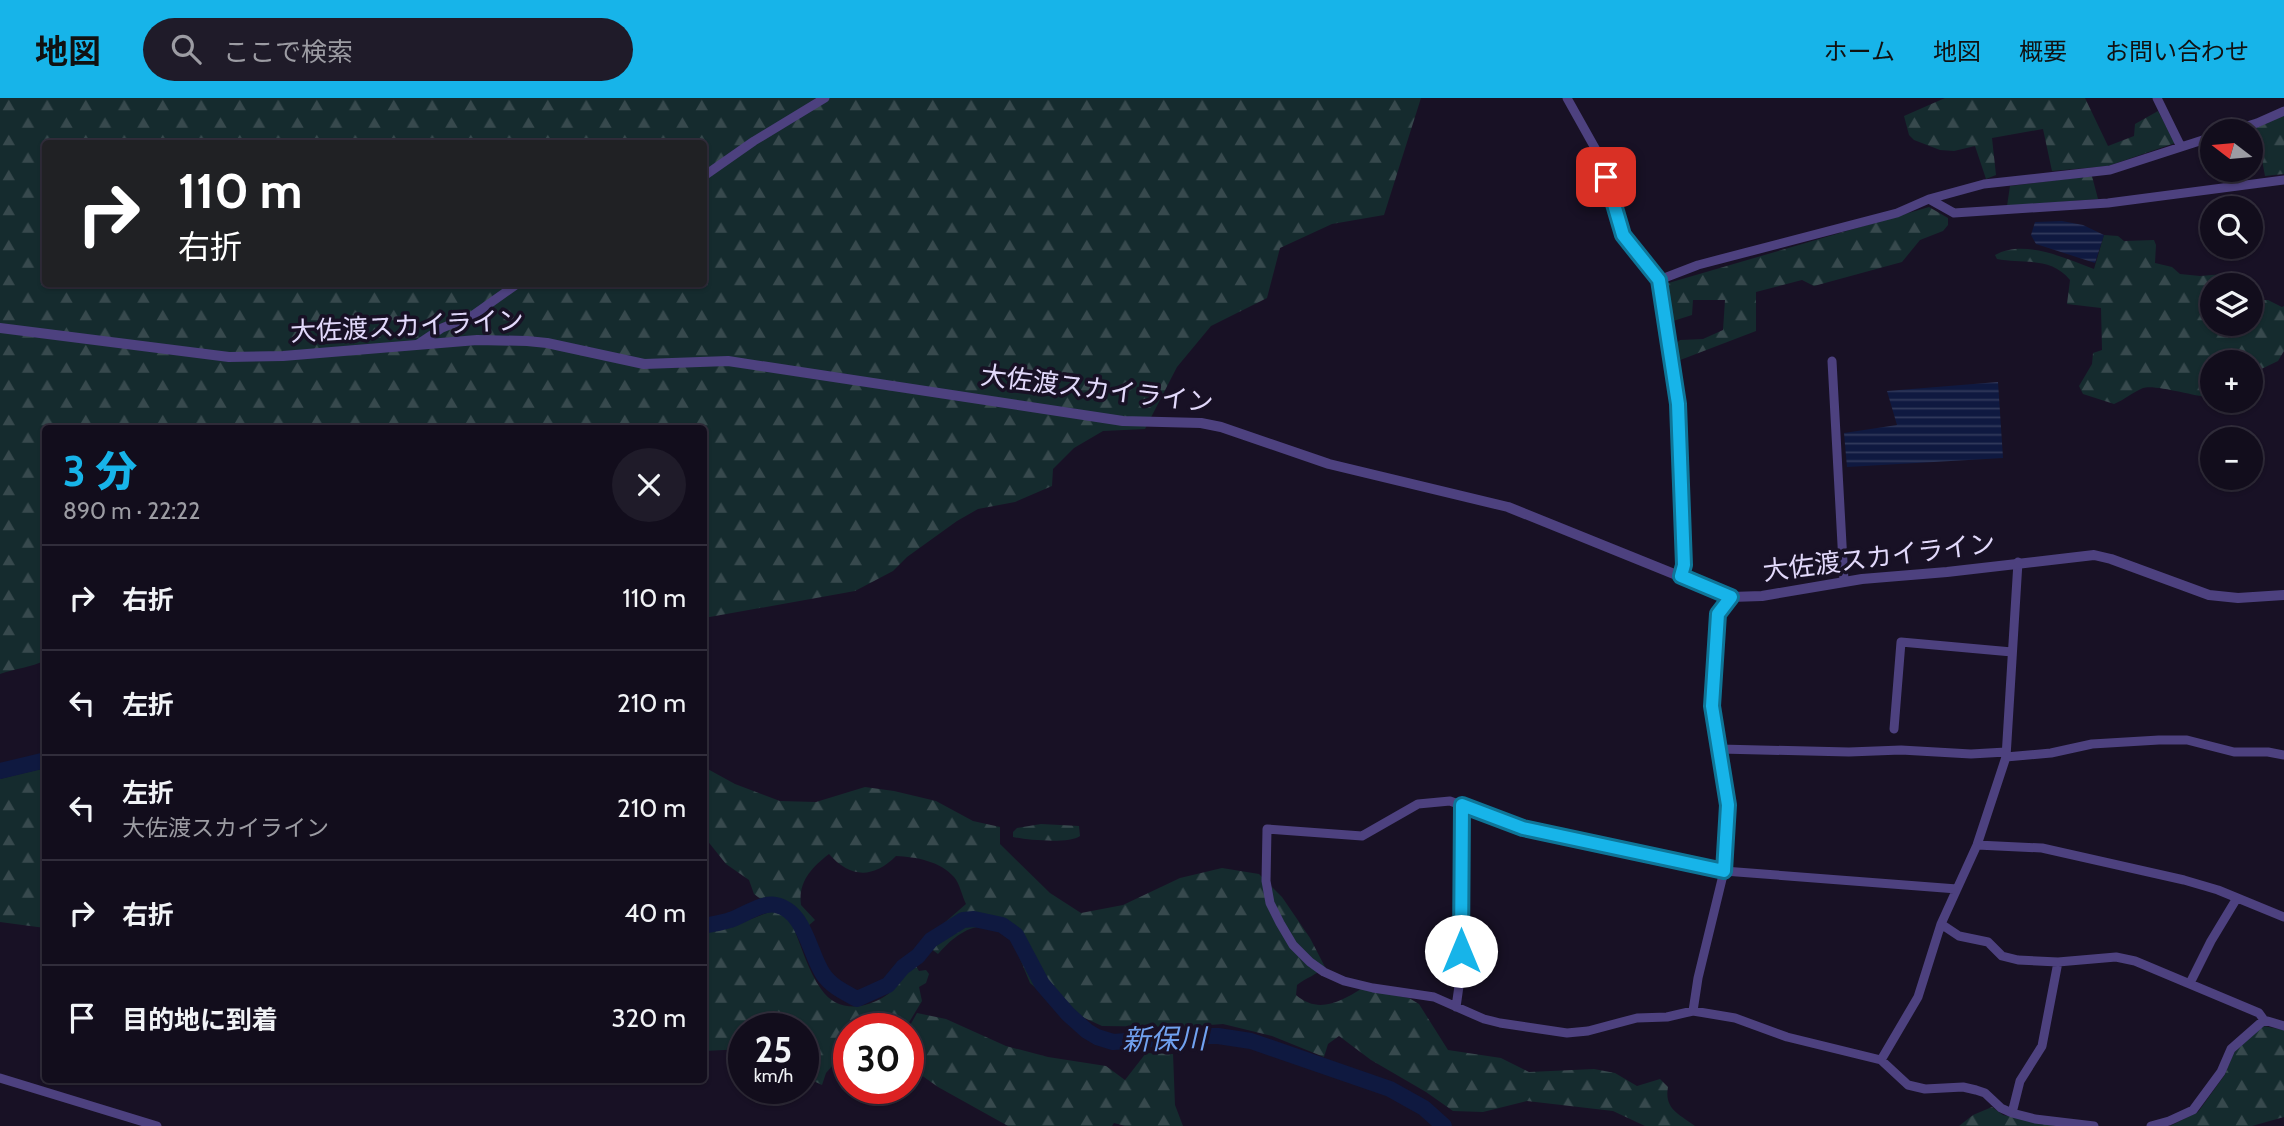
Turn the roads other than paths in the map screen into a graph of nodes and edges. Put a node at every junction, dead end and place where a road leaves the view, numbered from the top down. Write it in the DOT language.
graph roads {
  1 [pos="825,98"];
  2 [pos="1567,98"];
  3 [pos="2157,98"];
  4 [pos="2284,111"];
  5 [pos="2263,120"];
  6 [pos="2200,141"];
  7 [pos="2181,147"];
  8 [pos="707,174"];
  9 [pos="2284,180"];
  10 [pos="1929,199"];
  11 [pos="1659,280"];
  12 [pos="513,287"];
  13 [pos="0,328"];
  14 [pos="418,344"];
  15 [pos="1832,361"];
  16 [pos="2018,562"];
  17 [pos="1681,576"];
  18 [pos="1844,581"];
  19 [pos="2284,595"];
  20 [pos="1731,597"];
  21 [pos="2012,652"];
  22 [pos="1894,729"];
  23 [pos="1720,749"];
  24 [pos="2006,754"];
  25 [pos="2284,755"];
  26 [pos="1462,805"];
  27 [pos="1977,845"];
  28 [pos="1724,871"];
  29 [pos="1957,890"];
  30 [pos="2237,898"];
  31 [pos="2284,917"];
  32 [pos="1941,925"];
  33 [pos="2058,962"];
  34 [pos="2190,983"];
  35 [pos="1456,1007"];
  36 [pos="1693,1012"];
  37 [pos="2263,1020"];
  38 [pos="2284,1026"];
  39 [pos="1881,1060"];
  40 [pos="0,1078"];
  41 [pos="2012,1113"];
  42 [pos="157,1126"];
  43 [pos="2094,1126"];
  44 [pos="2151,1126"];
  1 -- 8 [label="street"];
  2 -- 11 [label="street"];
  3 -- 7 [label="street"];
  4 -- 5 [label="street"];
  6 -- 7 [label="street"];
  7 -- 10 [label="street"];
  9 -- 10 [label="street"];
  10 -- 11 [label="street"];
  11 -- 17 [label="street"];
  12 -- 14 [label="street"];
  13 -- 14 [label="street, 大佐渡スカイライン"];
  14 -- 17 [label="street, 大佐渡スカイライン"];
  15 -- 18 [label="street"];
  16 -- 18 [label="street, 大佐渡スカイライン"];
  16 -- 19 [label="street, 大佐渡スカイライン"];
  16 -- 21 [label="street"];
  17 -- 20 [label="street, 大佐渡スカイライン"];
  18 -- 20 [label="street, 大佐渡スカイライン"];
  20 -- 23 [label="street"];
  21 -- 22 [label="street"];
  21 -- 24 [label="street"];
  23 -- 24 [label="street"];
  23 -- 28 [label="street"];
  24 -- 25 [label="street"];
  24 -- 27 [label="street"];
  26 -- 28 [label="street"];
  26 -- 35 [label="street"];
  26 -- 35 [label="street"];
  27 -- 29 [label="street"];
  27 -- 30 [label="street"];
  28 -- 29 [label="street"];
  28 -- 36 [label="street"];
  29 -- 32 [label="street"];
  30 -- 31 [label="street"];
  30 -- 34 [label="street"];
  32 -- 33 [label="street"];
  32 -- 39 [label="street"];
  33 -- 34 [label="street"];
  33 -- 41 [label="street"];
  34 -- 37 [label="street"];
  35 -- 36 [label="street"];
  36 -- 39 [label="street"];
  37 -- 38 [label="street"];
  37 -- 44 [label="street"];
  39 -- 41 [label="street"];
  40 -- 42 [label="street"];
  41 -- 43 [label="street"];
}
